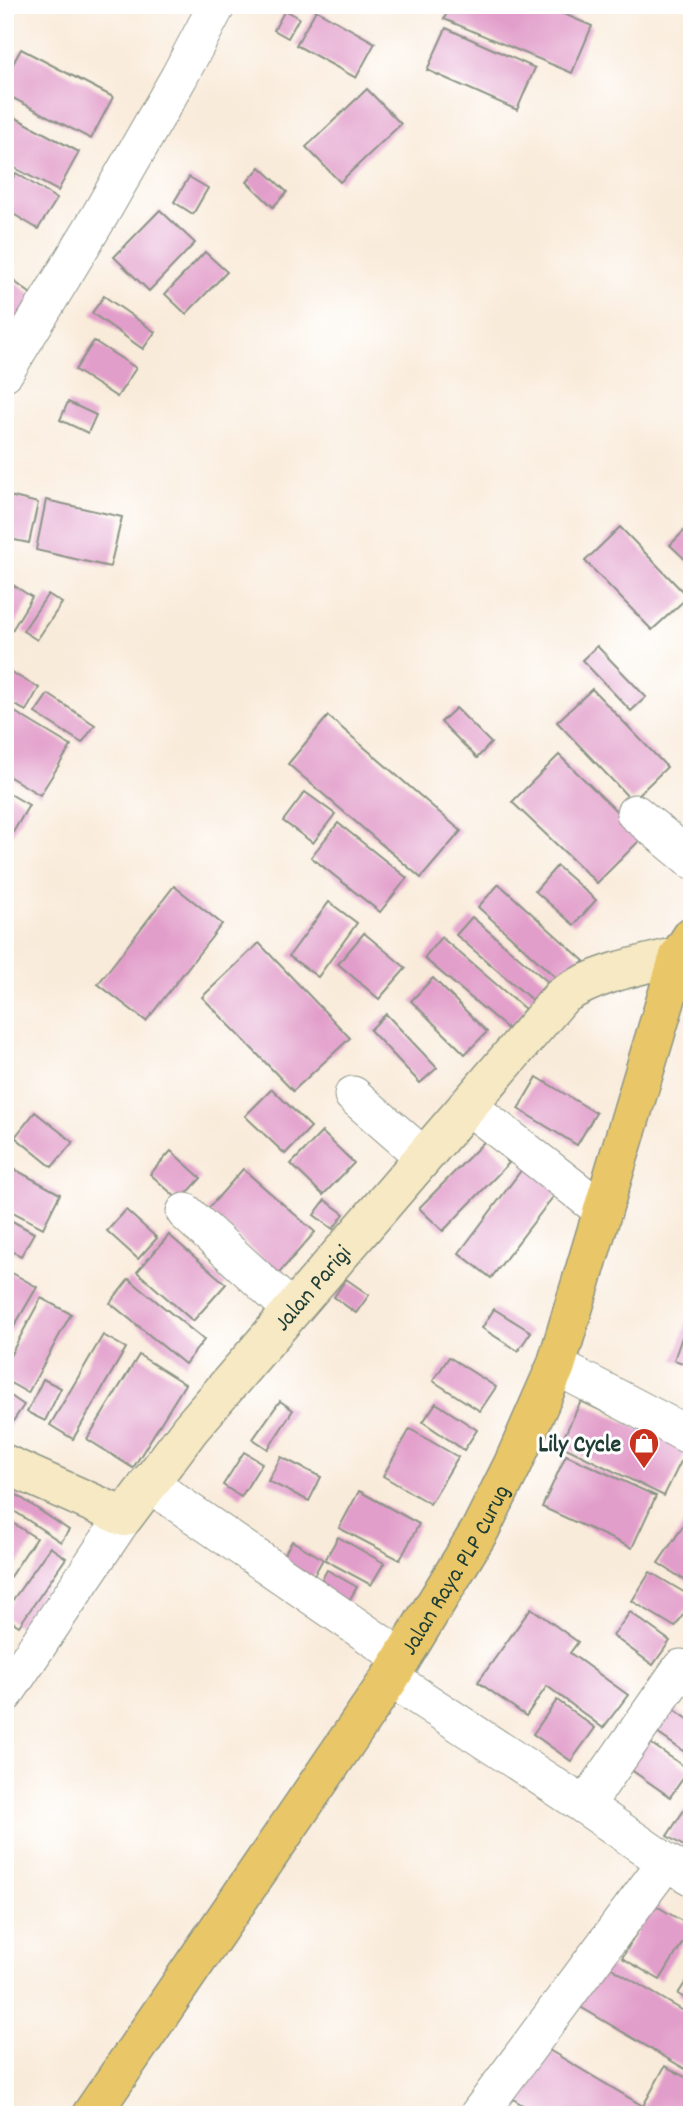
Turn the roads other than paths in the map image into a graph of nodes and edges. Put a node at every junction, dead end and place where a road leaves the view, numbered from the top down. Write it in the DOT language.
graph roads {
  1 [pos="217,5"];
  2 [pos="5,372"];
  3 [pos="635,813"];
  4 [pos="692,860"];
  5 [pos="686,946"];
  6 [pos="353,1095"];
  7 [pos="467,1105"];
  8 [pos="423,1156"];
  9 [pos="603,1211"];
  10 [pos="185,1212"];
  11 [pos="292,1310"];
  12 [pos="556,1366"];
  13 [pos="692,1437"];
  14 [pos="5,1464"];
  15 [pos="148,1483"];
  16 [pos="124,1517"];
  17 [pos="396,1668"];
  18 [pos="681,1668"];
  19 [pos="5,1695"];
  20 [pos="585,1806"];
  21 [pos="679,1869"];
  22 [pos="91,2115"];
  23 [pos="478,2115"];
  1 -- 2 [label="street"];
  3 -- 4 [label="street"];
  5 -- 7 [label="street, Jalan Parigi"];
  5 -- 9 [label="main road, Jalan Raya PLP Curug"];
  6 -- 8 [label="street"];
  7 -- 8 [label="street, Jalan Parigi"];
  7 -- 9 [label="street"];
  8 -- 11 [label="street, Jalan Parigi"];
  9 -- 12 [label="main road, Jalan Raya PLP Curug"];
  10 -- 11 [label="street"];
  11 -- 15 [label="street, Jalan Parigi"];
  12 -- 13 [label="street"];
  12 -- 17 [label="main road, Jalan Raya PLP Curug"];
  14 -- 16 [label="street"];
  15 -- 16 [label="street, Jalan Parigi"];
  15 -- 17 [label="street"];
  16 -- 19 [label="street, Jalan Parigi"];
  17 -- 20 [label="street"];
  17 -- 22 [label="main road, Jalan Raya PLP Curug"];
  18 -- 20 [label="street"];
  20 -- 21 [label="street"];
  21 -- 23 [label="street"];
}
